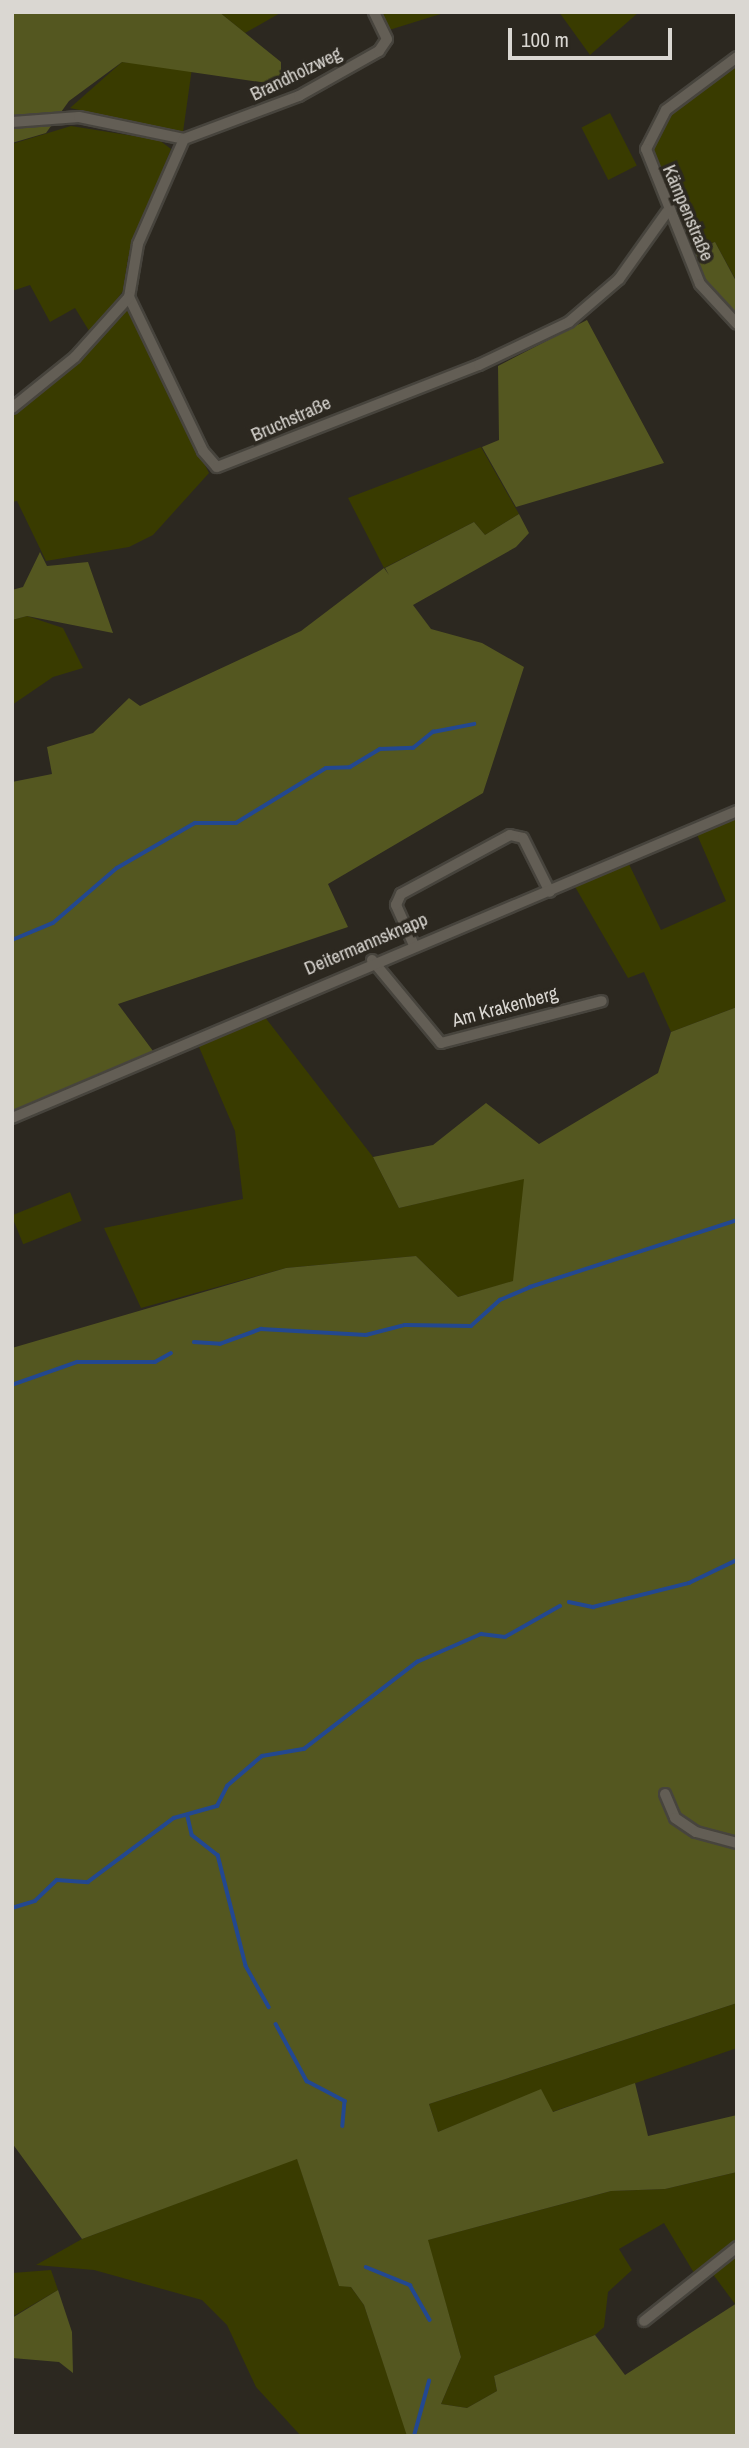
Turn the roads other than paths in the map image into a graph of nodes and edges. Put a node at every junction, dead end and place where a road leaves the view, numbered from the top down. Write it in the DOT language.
graph roads {
  1 [pos="374,12"];
  2 [pos="737,57"];
  3 [pos="12,122"];
  4 [pos="184,139"];
  5 [pos="667,212"];
  6 [pos="129,297"];
  7 [pos="737,324"];
  8 [pos="12,408"];
  9 [pos="737,811"];
  10 [pos="550,892"];
  11 [pos="413,943"];
  12 [pos="372,961"];
  13 [pos="602,1001"];
  14 [pos="12,1118"];
  15 [pos="665,1794"];
  16 [pos="737,1843"];
  17 [pos="737,2247"];
  18 [pos="644,2321"];
  1 -- 4 [label="street, Brandholzweg"];
  2 -- 5 [label="street, Kämpenstraße"];
  3 -- 4 [label="street"];
  4 -- 6 [label="street"];
  5 -- 6 [label="street, Bruchstraße"];
  5 -- 7 [label="street, Kämpenstraße"];
  6 -- 8 [label="street"];
  9 -- 10 [label="street, Deitermannsknapp"];
  10 -- 11 [label="street, Deitermannsknapp"];
  10 -- 11 [label="street"];
  11 -- 12 [label="street, Deitermannsknapp"];
  12 -- 13 [label="street, Am Krakenberg"];
  12 -- 14 [label="street, Deitermannsknapp"];
  15 -- 16 [label="street"];
  17 -- 18 [label="street"];
}
